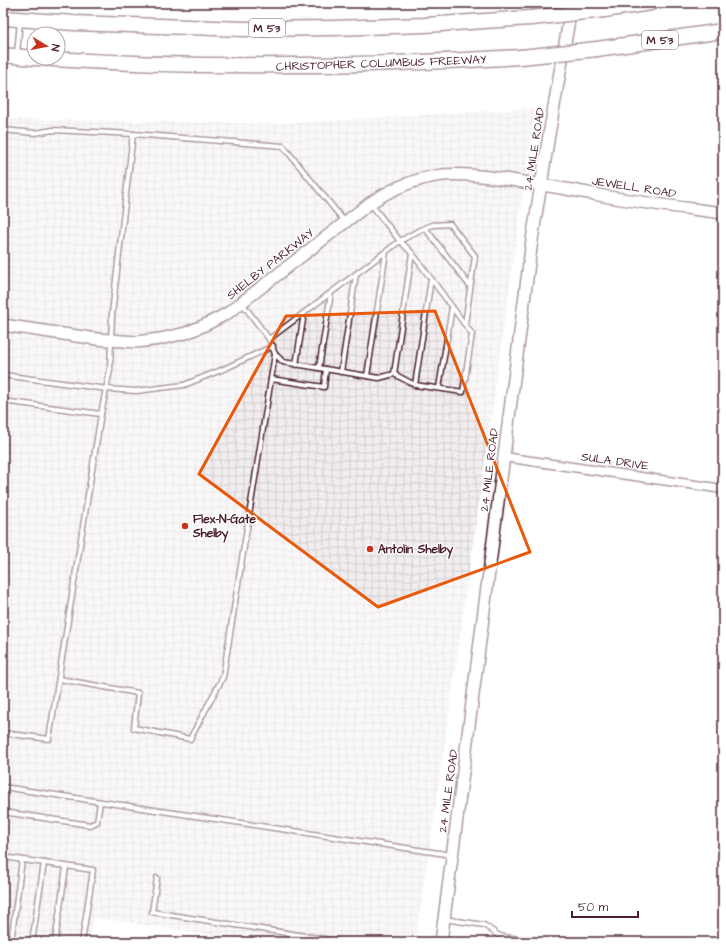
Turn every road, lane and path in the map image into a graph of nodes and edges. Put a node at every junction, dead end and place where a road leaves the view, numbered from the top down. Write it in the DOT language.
graph roads {
  1 [pos="572,3"];
  2 [pos="652,3"];
  3 [pos="3,18"];
  4 [pos="20,20"];
  5 [pos="723,31"];
  6 [pos="10,56"];
  7 [pos="26,57"];
  8 [pos="66,60"];
  9 [pos="3,130"];
  10 [pos="133,134"];
  11 [pos="541,185"];
  12 [pos="370,203"];
  13 [pos="723,213"];
  14 [pos="345,223"];
  15 [pos="425,228"];
  16 [pos="400,241"];
  17 [pos="386,252"];
  18 [pos="412,252"];
  19 [pos="356,274"];
  20 [pos="431,279"];
  21 [pos="470,286"];
  22 [pos="331,293"];
  23 [pos="241,303"];
  24 [pos="452,307"];
  25 [pos="304,313"];
  26 [pos="465,324"];
  27 [pos="3,325"];
  28 [pos="269,339"];
  29 [pos="111,341"];
  30 [pos="273,346"];
  31 [pos="275,354"];
  32 [pos="296,364"];
  33 [pos="319,368"];
  34 [pos="326,370"];
  35 [pos="341,372"];
  36 [pos="394,374"];
  37 [pos="3,375"];
  38 [pos="367,376"];
  39 [pos="271,379"];
  40 [pos="415,385"];
  41 [pos="439,388"];
  42 [pos="107,389"];
  43 [pos="3,401"];
  44 [pos="101,414"];
  45 [pos="504,457"];
  46 [pos="723,489"];
  47 [pos="59,679"];
  48 [pos="3,732"];
  49 [pos="3,787"];
  50 [pos="100,802"];
  51 [pos="3,812"];
  52 [pos="452,855"];
  53 [pos="3,857"];
  54 [pos="22,860"];
  55 [pos="44,864"];
  56 [pos="66,867"];
  57 [pos="157,878"];
  58 [pos="444,919"];
  59 [pos="11,942"];
  60 [pos="32,942"];
  61 [pos="55,942"];
  62 [pos="82,942"];
  63 [pos="344,942"];
  64 [pos="441,942"];
  65 [pos="543,942"];
  1 -- 11 [label="street, 24 MILE ROAD"];
  2 -- 4 [label="highway, M 53, bridge"];
  3 -- 4 [label="highway, M 53"];
  4 -- 6 [label="lane"];
  5 -- 8 [label="highway, CHRISTOPHER COLUMBUS FREEWAY / M 53, bridge"];
  6 -- 7 [label="highway"];
  9 -- 10 [label="lane"];
  10 -- 14 [label="lane"];
  10 -- 29 [label="lane"];
  11 -- 12 [label="street, SHELBY PARKWAY"];
  11 -- 13 [label="street, JEWELL ROAD"];
  11 -- 45 [label="street, 24 MILE ROAD"];
  12 -- 14 [label="street, SHELBY PARKWAY"];
  12 -- 16 [label="lane"];
  14 -- 23 [label="street, SHELBY PARKWAY"];
  15 -- 16 [label="lane"];
  15 -- 21 [label="lane"];
  15 -- 21 [label="lane"];
  16 -- 17 [label="lane"];
  16 -- 18 [label="lane"];
  17 -- 19 [label="lane"];
  17 -- 38 [label="lane"];
  18 -- 20 [label="lane"];
  18 -- 36 [label="lane"];
  19 -- 22 [label="lane"];
  19 -- 35 [label="lane"];
  20 -- 24 [label="lane"];
  20 -- 40 [label="lane"];
  21 -- 26 [label="lane"];
  22 -- 25 [label="lane"];
  22 -- 33 [label="lane"];
  23 -- 28 [label="lane"];
  23 -- 29 [label="street, SHELBY PARKWAY"];
  24 -- 26 [label="lane"];
  24 -- 41 [label="lane"];
  25 -- 28 [label="lane"];
  25 -- 32 [label="lane"];
  26 -- 41 [label="lane"];
  27 -- 29 [label="street, SHELBY PARKWAY"];
  28 -- 30 [label="lane"];
  29 -- 42 [label="lane"];
  30 -- 31 [label="lane"];
  30 -- 42 [label="lane"];
  31 -- 32 [label="lane"];
  31 -- 39 [label="lane"];
  32 -- 33 [label="lane"];
  33 -- 34 [label="lane"];
  34 -- 35 [label="lane"];
  34 -- 39 [label="lane"];
  35 -- 38 [label="lane"];
  36 -- 38 [label="lane"];
  36 -- 40 [label="lane"];
  37 -- 42 [label="lane"];
  39 -- 47 [label="lane"];
  40 -- 41 [label="lane"];
  42 -- 44 [label="lane"];
  43 -- 44 [label="lane"];
  44 -- 47 [label="lane"];
  45 -- 46 [label="street, SULA DRIVE"];
  45 -- 52 [label="street, 24 MILE ROAD"];
  47 -- 48 [label="lane"];
  49 -- 50 [label="lane"];
  50 -- 51 [label="lane"];
  50 -- 52 [label="lane"];
  52 -- 58 [label="street, 24 MILE ROAD"];
  53 -- 54 [label="lane"];
  54 -- 55 [label="lane"];
  54 -- 59 [label="lane"];
  55 -- 56 [label="lane"];
  55 -- 60 [label="lane"];
  56 -- 61 [label="lane"];
  56 -- 62 [label="lane"];
  57 -- 63 [label="lane"];
  58 -- 64 [label="street, 24 MILE ROAD"];
  58 -- 65 [label="lane"];
}
